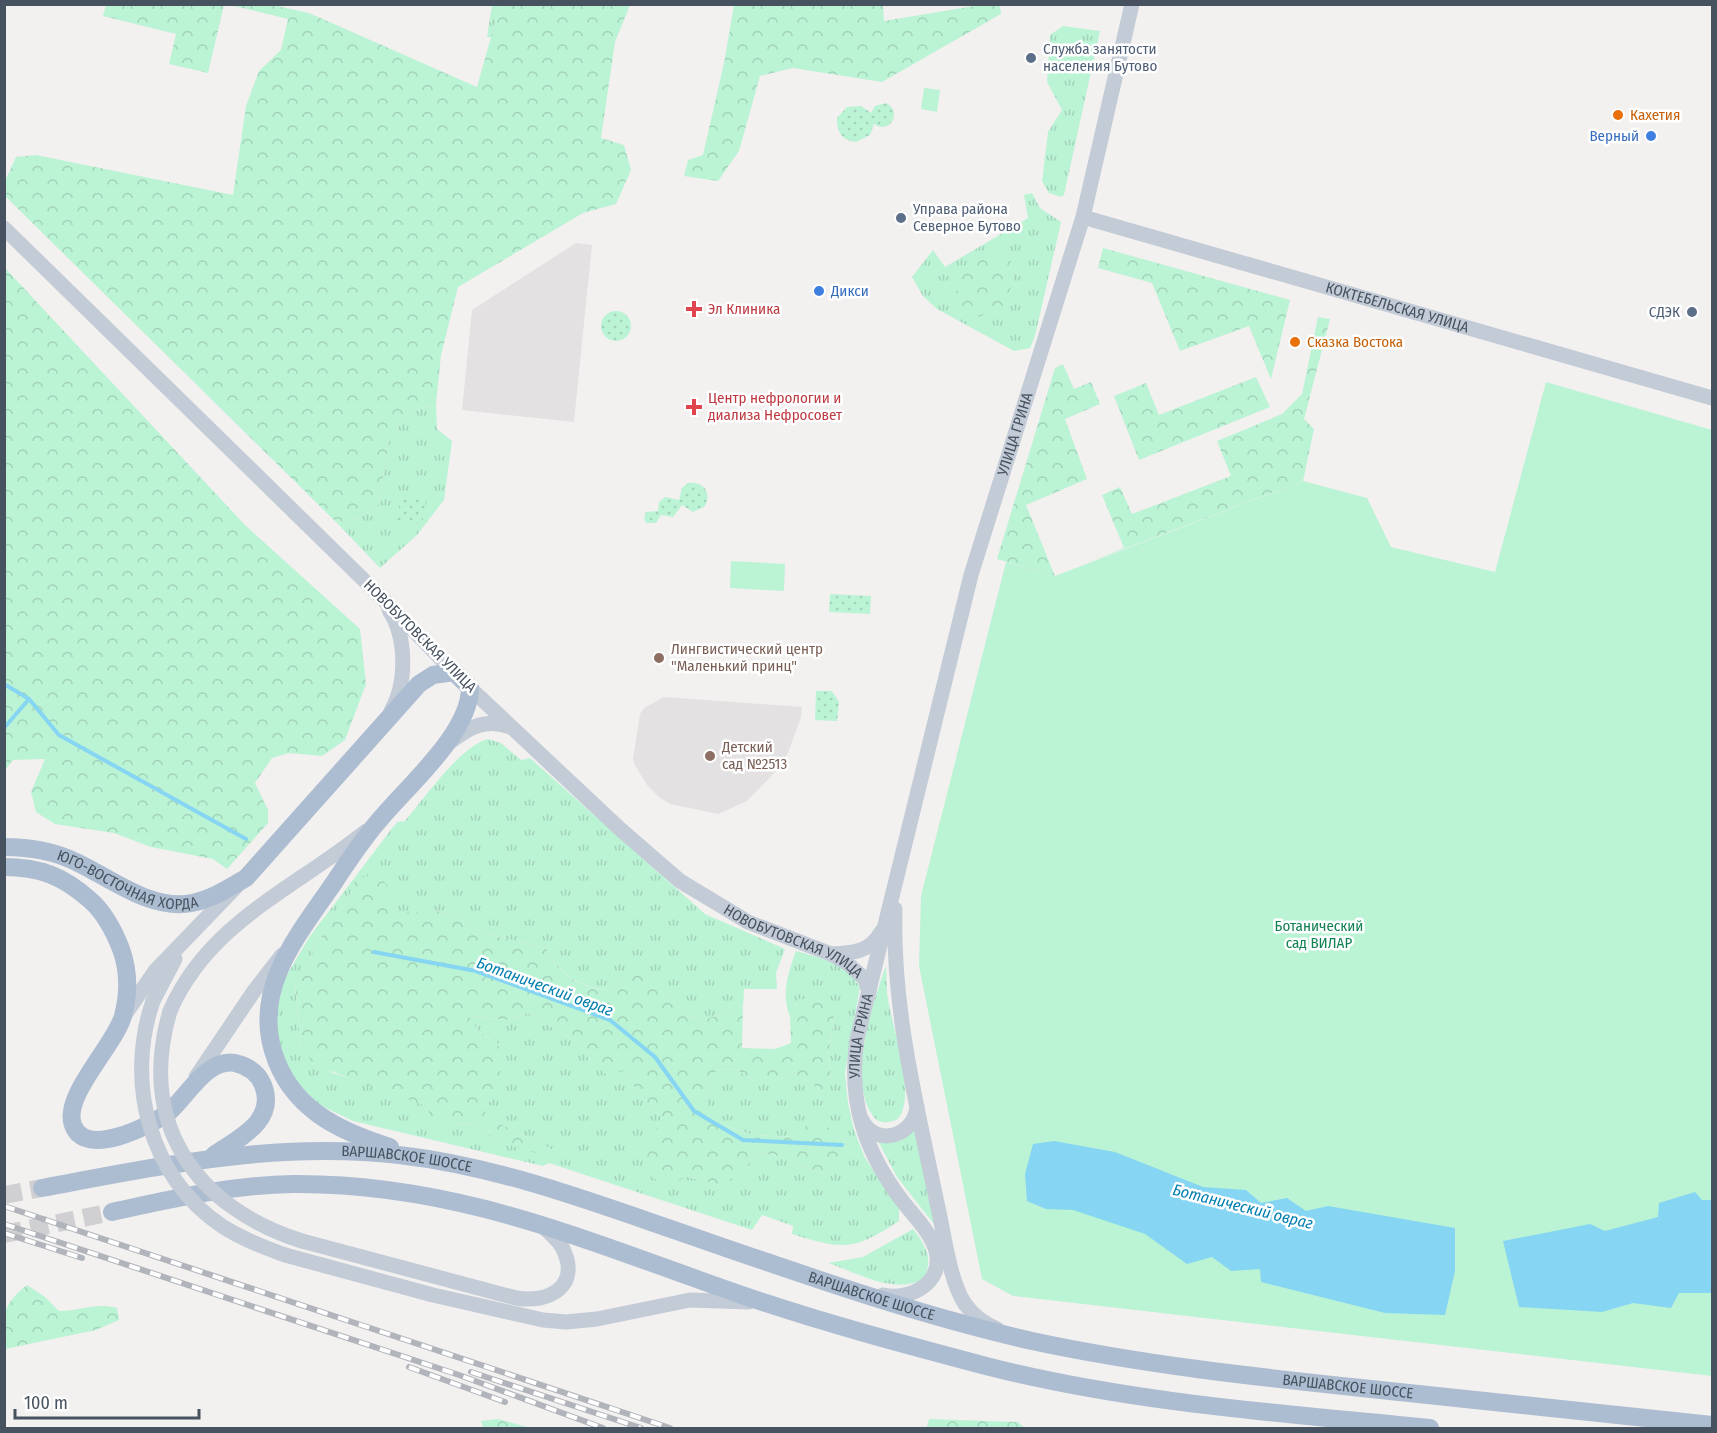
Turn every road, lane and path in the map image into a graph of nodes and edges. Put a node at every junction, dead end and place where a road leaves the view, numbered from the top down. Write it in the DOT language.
graph roads {
  1 [pos="1132,4"];
  2 [pos="1083,217"];
  3 [pos="4,228"];
  4 [pos="1713,398"];
  5 [pos="375,591"];
  6 [pos="454,672"];
  7 [pos="470,688"];
  8 [pos="510,727"];
  9 [pos="379,728"];
  10 [pos="442,747"];
  11 [pos="381,817"];
  12 [pos="4,847"];
  13 [pos="4,867"];
  14 [pos="246,878"];
  15 [pos="198,927"];
  16 [pos="889,932"];
  17 [pos="292,943"];
  18 [pos="831,954"];
  19 [pos="876,961"];
  20 [pos="847,963"];
  21 [pos="869,992"];
  22 [pos="123,1018"];
  23 [pos="187,1090"];
  24 [pos="856,1103"];
  25 [pos="917,1105"];
  26 [pos="210,1157"];
  27 [pos="429,1160"];
  28 [pos="42,1188"];
  29 [pos="112,1212"];
  30 [pos="538,1222"];
  31 [pos="825,1282"];
  32 [pos="779,1307"];
  33 [pos="1030,1340"];
  34 [pos="1713,1425"];
  35 [pos="1430,1428"];
  1 -- 2 [label="street, УЛИЦА ГРИНА"];
  2 -- 4 [label="street, КОКТЕБЕЛЬСКАЯ УЛИЦА"];
  2 -- 16 [label="street, УЛИЦА ГРИНА"];
  3 -- 5 [label="street, НОВОБУТОВСКАЯ УЛИЦА"];
  5 -- 6 [label="street, НОВОБУТОВСКАЯ УЛИЦА"];
  5 -- 9 [label="street"];
  6 -- 7 [label="main road, НОВОБУТОВСКАЯ УЛИЦА"];
  6 -- 9 [label="main road, ЮГО-ВОСТОЧНАЯ ХОРДА"];
  7 -- 8 [label="street, НОВОБУТОВСКАЯ УЛИЦА"];
  7 -- 10 [label="main road"];
  8 -- 10 [label="street"];
  8 -- 18 [label="street, НОВОБУТОВСКАЯ УЛИЦА"];
  9 -- 14 [label="main road, ЮГО-ВОСТОЧНАЯ ХОРДА"];
  10 -- 11 [label="main road"];
  11 -- 17 [label="main road"];
  11 -- 30 [label="street, bridge"];
  12 -- 14 [label="main road, ЮГО-ВОСТОЧНАЯ ХОРДА"];
  13 -- 22 [label="main road, ЮГО-ВОСТОЧНАЯ ХОРДА"];
  14 -- 15 [label="street"];
  15 -- 22 [label="street"];
  15 -- 32 [label="street, bridge"];
  16 -- 18 [label="street"];
  16 -- 19 [label="street, УЛИЦА ГРИНА"];
  16 -- 25 [label="street, УЛИЦА ГРИНА"];
  17 -- 23 [label="street"];
  17 -- 27 [label="main road"];
  18 -- 20 [label="street, НОВОБУТОВСКАЯ УЛИЦА"];
  19 -- 20 [label="street"];
  19 -- 21 [label="street, УЛИЦА ГРИНА"];
  20 -- 21 [label="street, НОВОБУТОВСКАЯ УЛИЦА"];
  21 -- 24 [label="street, УЛИЦА ГРИНА"];
  22 -- 23 [label="main road"];
  23 -- 26 [label="main road"];
  24 -- 25 [label="street"];
  24 -- 31 [label="street"];
  25 -- 33 [label="street, УЛИЦА ГРИНА"];
  26 -- 27 [label="main road, ВАРШАВСКОЕ ШОССЕ"];
  26 -- 28 [label="main road, ВАРШАВСКОЕ ШОССЕ"];
  27 -- 31 [label="main road, ВАРШАВСКОЕ ШОССЕ"];
  29 -- 30 [label="main road, ВАРШАВСКОЕ ШОССЕ"];
  30 -- 32 [label="main road, ВАРШАВСКОЕ ШОССЕ"];
  31 -- 33 [label="main road, ВАРШАВСКОЕ ШОССЕ"];
  32 -- 35 [label="main road, ВАРШАВСКОЕ ШОССЕ"];
  33 -- 34 [label="main road, ВАРШАВСКОЕ ШОССЕ"];
}
